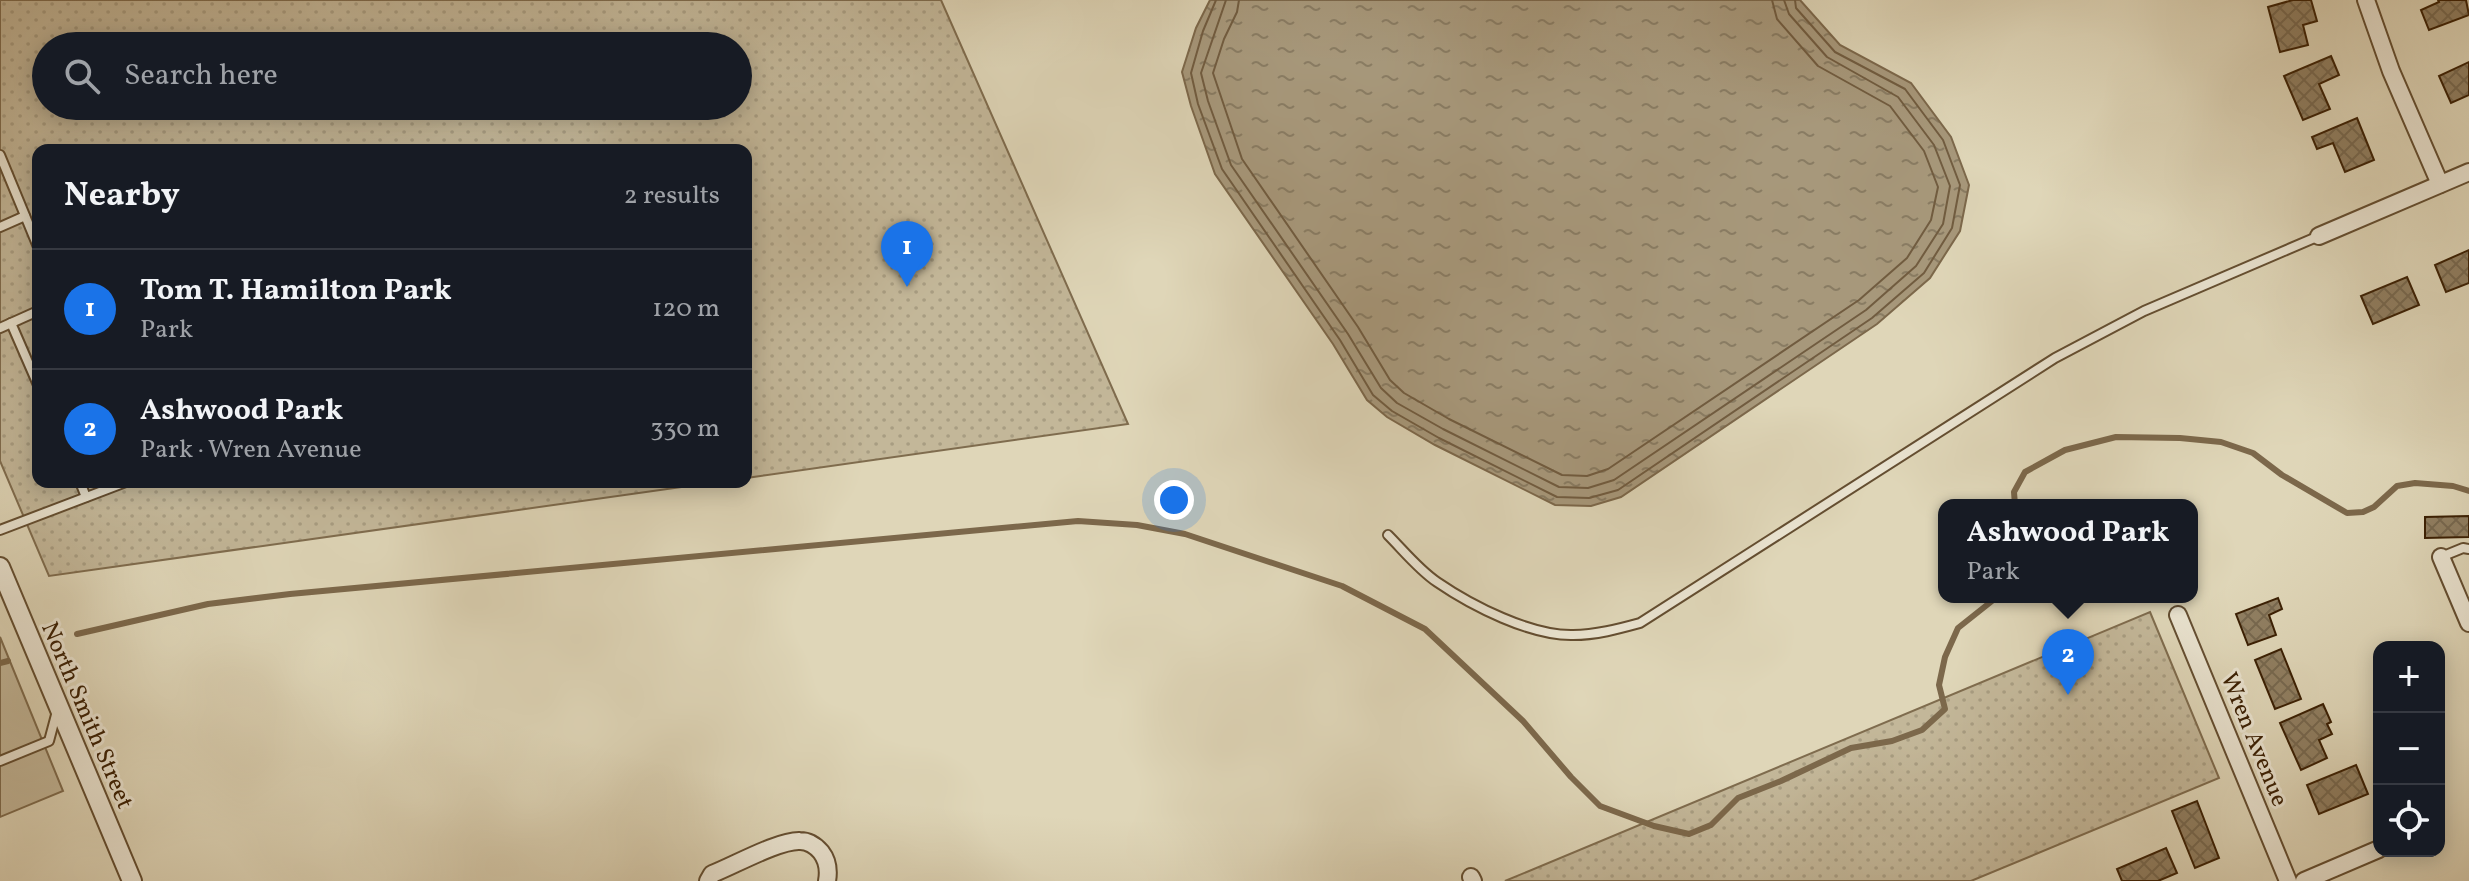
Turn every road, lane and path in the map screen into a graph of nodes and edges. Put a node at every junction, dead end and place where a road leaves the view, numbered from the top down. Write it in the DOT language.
graph roads {
  1 [pos="2366,0"];
  2 [pos="0,155"];
  3 [pos="2469,172"];
  4 [pos="2440,184"];
  5 [pos="25,216"];
  6 [pos="0,227"];
  7 [pos="32,233"];
  8 [pos="2319,236"];
  9 [pos="32,314"];
  10 [pos="11,323"];
  11 [pos="0,328"];
  12 [pos="32,371"];
  13 [pos="82,488"];
  14 [pos="110,488"];
  15 [pos="86,497"];
  16 [pos="0,530"];
  17 [pos="1388,535"];
  18 [pos="2469,549"];
  19 [pos="2441,557"];
  20 [pos="0,567"];
  21 [pos="2178,615"];
  22 [pos="2469,623"];
  23 [pos="59,707"];
  24 [pos="0,761"];
  25 [pos="2373,852"];
  26 [pos="132,881"];
  27 [pos="708,881"];
  28 [pos="827,881"];
  29 [pos="2288,881"];
  30 [pos="2304,881"];
  1 -- 4 [label="street"];
  2 -- 5 [label="lane"];
  3 -- 4 [label="street"];
  4 -- 8 [label="street"];
  5 -- 6 [label="lane"];
  5 -- 7 [label="lane"];
  8 -- 17 [label="lane"];
  9 -- 10 [label="lane"];
  10 -- 11 [label="lane"];
  10 -- 12 [label="lane"];
  13 -- 15 [label="lane"];
  14 -- 15 [label="lane"];
  15 -- 16 [label="lane"];
  18 -- 19 [label="lane"];
  19 -- 22 [label="street"];
  20 -- 23 [label="street, North Smith Street"];
  21 -- 29 [label="street, Wren Avenue"];
  23 -- 24 [label="lane"];
  23 -- 26 [label="street, North Smith Street"];
  25 -- 30 [label="street"];
  27 -- 28 [label="street"];
}
